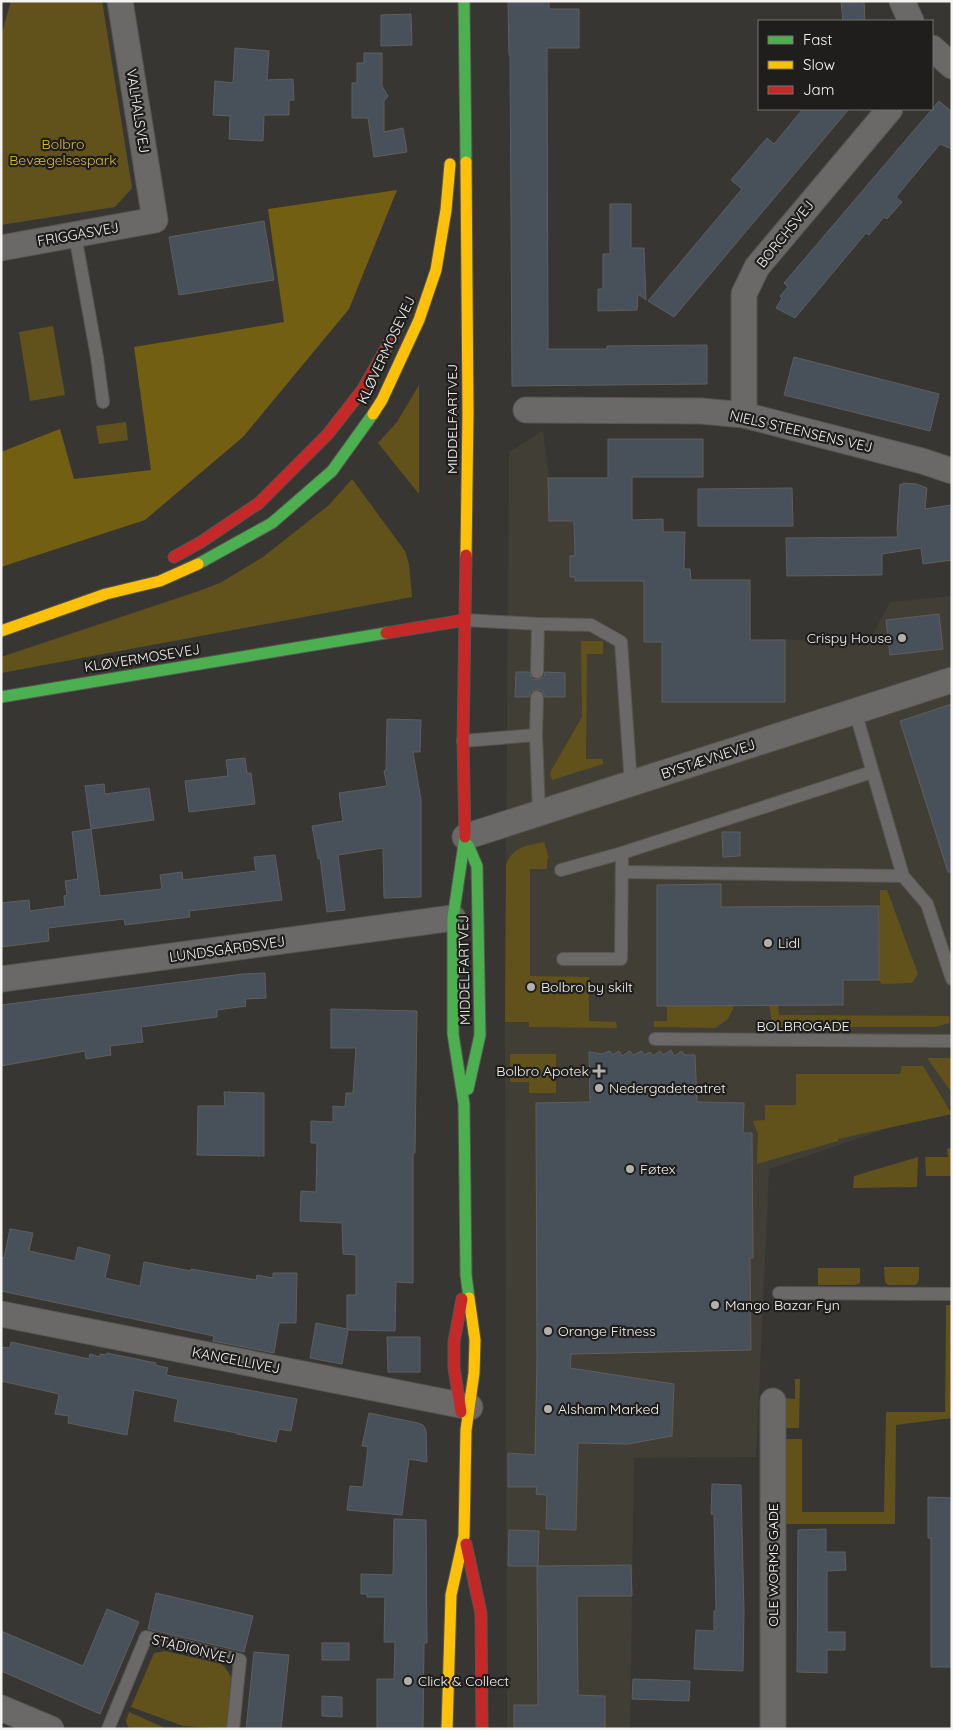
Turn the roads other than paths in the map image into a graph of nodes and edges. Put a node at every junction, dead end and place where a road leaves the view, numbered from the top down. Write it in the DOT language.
graph roads {
  1 [pos="120,1"];
  2 [pos="464,1"];
  3 [pos="902,1"];
  4 [pos="911,20"];
  5 [pos="464,21"];
  6 [pos="889,110"];
  7 [pos="454,125"];
  8 [pos="451,153"];
  9 [pos="446,210"];
  10 [pos="155,220"];
  11 [pos="75,235"];
  12 [pos="1,248"];
  13 [pos="426,262"];
  14 [pos="405,314"];
  15 [pos="103,402"];
  16 [pos="526,410"];
  17 [pos="744,415"];
  18 [pos="952,471"];
  19 [pos="167,561"];
  20 [pos="149,571"];
  21 [pos="106,594"];
  22 [pos="465,620"];
  23 [pos="538,624"];
  24 [pos="1,631"];
  25 [pos="537,672"];
  26 [pos="952,680"];
  27 [pos="1,697"];
  28 [pos="537,697"];
  29 [pos="855,711"];
  30 [pos="536,736"];
  31 [pos="463,741"];
  32 [pos="872,772"];
  33 [pos="631,784"];
  34 [pos="539,813"];
  35 [pos="464,837"];
  36 [pos="622,853"];
  37 [pos="561,870"];
  38 [pos="622,872"];
  39 [pos="903,876"];
  40 [pos="453,918"];
  41 [pos="563,959"];
  42 [pos="1,979"];
  43 [pos="952,979"];
  44 [pos="654,1039"];
  45 [pos="952,1041"];
  46 [pos="464,1104"];
  47 [pos="466,1275"];
  48 [pos="779,1293"];
  49 [pos="952,1294"];
  50 [pos="1,1314"];
  51 [pos="773,1400"];
  52 [pos="465,1414"];
  53 [pos="464,1536"];
  54 [pos="1,1708"];
  55 [pos="51,1729"];
  56 [pos="108,1729"];
  57 [pos="233,1729"];
  58 [pos="447,1729"];
  59 [pos="482,1729"];
  60 [pos="773,1729"];
  1 -- 10 [label="street, VALHALSVEJ"];
  2 -- 5 [label="main road, MIDDELFARTVEJ"];
  3 -- 4 [label="street"];
  5 -- 7 [label="main road"];
  5 -- 22 [label="main road, MIDDELFARTVEJ"];
  6 -- 17 [label="street, BORCHSVEJ"];
  8 -- 9 [label="main road, KLØVERMOSEVEJ"];
  9 -- 13 [label="main road, KLØVERMOSEVEJ"];
  9 -- 21 [label="main road, KLØVERMOSEVEJ"];
  10 -- 11 [label="street, FRIGGASVEJ"];
  11 -- 12 [label="street, FRIGGASVEJ"];
  11 -- 15 [label="lane"];
  14 -- 19 [label="main road, KLØVERMOSEVEJ"];
  16 -- 17 [label="street, NIELS STEENSENS VEJ"];
  17 -- 18 [label="street, NIELS STEENSENS VEJ"];
  20 -- 21 [label="main road, KLØVERMOSEVEJ"];
  21 -- 24 [label="main road, KLØVERMOSEVEJ"];
  22 -- 23 [label="lane"];
  22 -- 27 [label="main road, KLØVERMOSEVEJ"];
  22 -- 31 [label="main road, MIDDELFARTVEJ"];
  23 -- 25 [label="lane"];
  23 -- 33 [label="lane"];
  26 -- 29 [label="street, BYSTÆVNEVEJ"];
  28 -- 30 [label="lane"];
  29 -- 32 [label="lane"];
  29 -- 33 [label="street, BYSTÆVNEVEJ"];
  30 -- 31 [label="lane"];
  30 -- 34 [label="lane"];
  31 -- 35 [label="main road, MIDDELFARTVEJ"];
  32 -- 36 [label="lane"];
  32 -- 39 [label="lane"];
  33 -- 34 [label="street, BYSTÆVNEVEJ"];
  34 -- 35 [label="street, BYSTÆVNEVEJ"];
  35 -- 40 [label="main road, MIDDELFARTVEJ"];
  35 -- 46 [label="main road, MIDDELFARTVEJ"];
  36 -- 37 [label="lane"];
  36 -- 38 [label="lane"];
  38 -- 39 [label="lane"];
  38 -- 41 [label="lane"];
  39 -- 43 [label="lane"];
  40 -- 42 [label="street, LUNDSGÅRDSVEJ"];
  40 -- 46 [label="main road, MIDDELFARTVEJ"];
  44 -- 45 [label="lane, BOLBROGADE"];
  46 -- 47 [label="main road, MIDDELFARTVEJ"];
  47 -- 52 [label="main road, MIDDELFARTVEJ"];
  47 -- 52 [label="main road, MIDDELFARTVEJ"];
  48 -- 49 [label="lane"];
  50 -- 52 [label="street, KANCELLIVEJ"];
  51 -- 60 [label="street, OLE WORMS GADE"];
  52 -- 53 [label="main road, MIDDELFARTVEJ"];
  53 -- 58 [label="main road, MIDDELFARTVEJ"];
  53 -- 59 [label="main road, MIDDELFARTVEJ"];
  54 -- 55 [label="street"];
  56 -- 57 [label="lane, STADIONVEJ"];
}
